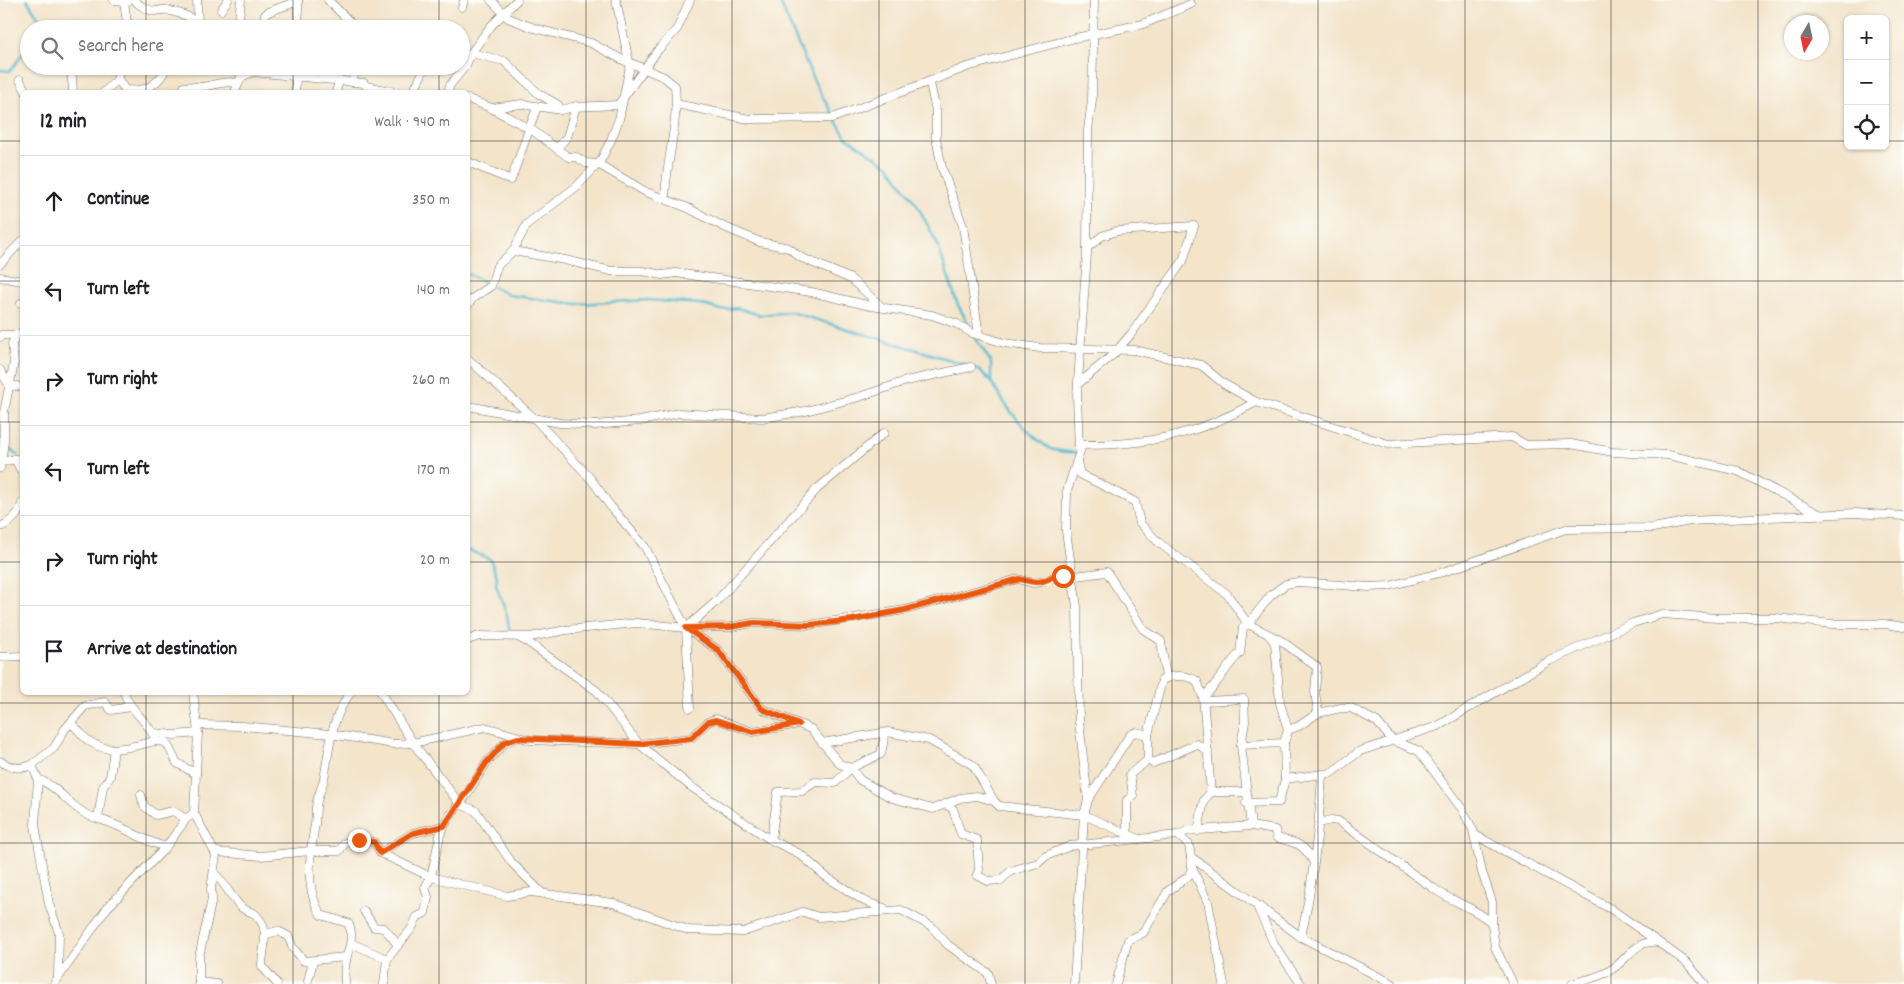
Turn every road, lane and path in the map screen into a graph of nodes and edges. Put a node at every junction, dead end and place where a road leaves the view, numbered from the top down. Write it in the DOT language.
graph roads {
  1 [pos="114,0"];
  2 [pos="135,0"];
  3 [pos="197,0"];
  4 [pos="228,0"];
  5 [pos="241,0"];
  6 [pos="328,0"];
  7 [pos="491,0"];
  8 [pos="517,0"];
  9 [pos="616,0"];
  10 [pos="690,0"];
  11 [pos="1094,0"];
  12 [pos="298,1"];
  13 [pos="124,2"];
  14 [pos="1191,4"];
  15 [pos="221,10"];
  16 [pos="504,13"];
  17 [pos="127,20"];
  18 [pos="190,20"];
  19 [pos="198,20"];
  20 [pos="239,20"];
  21 [pos="264,20"];
  22 [pos="298,20"];
  23 [pos="348,20"];
  24 [pos="1094,34"];
  25 [pos="471,53"];
  26 [pos="629,62"];
  27 [pos="646,68"];
  28 [pos="72,75"];
  29 [pos="118,75"];
  30 [pos="163,75"];
  31 [pos="238,75"];
  32 [pos="240,75"];
  33 [pos="244,75"];
  34 [pos="290,75"];
  35 [pos="354,75"];
  36 [pos="422,75"];
  37 [pos="458,75"];
  38 [pos="296,76"];
  39 [pos="118,79"];
  40 [pos="20,80"];
  41 [pos="239,80"];
  42 [pos="339,81"];
  43 [pos="352,82"];
  44 [pos="930,83"];
  45 [pos="25,90"];
  46 [pos="73,90"];
  47 [pos="106,90"];
  48 [pos="125,90"];
  49 [pos="125,90"];
  50 [pos="143,90"];
  51 [pos="143,90"];
  52 [pos="184,90"];
  53 [pos="236,90"];
  54 [pos="295,90"];
  55 [pos="337,90"];
  56 [pos="386,90"];
  57 [pos="414,90"];
  58 [pos="449,90"];
  59 [pos="625,94"];
  60 [pos="470,100"];
  61 [pos="676,104"];
  62 [pos="537,106"];
  63 [pos="576,106"];
  64 [pos="491,108"];
  65 [pos="561,110"];
  66 [pos="528,128"];
  67 [pos="558,148"];
  68 [pos="470,163"];
  69 [pos="598,164"];
  70 [pos="665,199"];
  71 [pos="20,243"];
  72 [pos="1087,248"];
  73 [pos="513,251"];
  74 [pos="0,264"];
  75 [pos="0,277"];
  76 [pos="20,281"];
  77 [pos="470,302"];
  78 [pos="883,308"];
  79 [pos="19,334"];
  80 [pos="979,335"];
  81 [pos="0,337"];
  82 [pos="1080,348"];
  83 [pos="1118,349"];
  84 [pos="470,361"];
  85 [pos="971,367"];
  86 [pos="0,370"];
  87 [pos="1078,384"];
  88 [pos="9,386"];
  89 [pos="20,387"];
  90 [pos="1256,402"];
  91 [pos="470,406"];
  92 [pos="534,418"];
  93 [pos="884,433"];
  94 [pos="1077,456"];
  95 [pos="19,460"];
  96 [pos="1,462"];
  97 [pos="0,468"];
  98 [pos="20,509"];
  99 [pos="1823,516"];
  100 [pos="1904,516"];
  101 [pos="0,527"];
  102 [pos="1071,576"];
  103 [pos="1248,624"];
  104 [pos="1904,627"];
  105 [pos="686,628"];
  106 [pos="1265,631"];
  107 [pos="517,638"];
  108 [pos="470,639"];
  109 [pos="20,656"];
  110 [pos="0,657"];
  111 [pos="1166,678"];
  112 [pos="125,695"];
  113 [pos="192,695"];
  114 [pos="349,695"];
  115 [pos="383,695"];
  116 [pos="1204,699"];
  117 [pos="130,708"];
  118 [pos="690,708"];
  119 [pos="1318,713"];
  120 [pos="72,724"];
  121 [pos="799,724"];
  122 [pos="198,729"];
  123 [pos="1288,730"];
  124 [pos="154,733"];
  125 [pos="885,733"];
  126 [pos="330,734"];
  127 [pos="1148,735"];
  128 [pos="518,738"];
  129 [pos="1392,740"];
  130 [pos="156,741"];
  131 [pos="413,743"];
  132 [pos="822,743"];
  133 [pos="1284,743"];
  134 [pos="639,744"];
  135 [pos="1241,745"];
  136 [pos="114,748"];
  137 [pos="1208,751"];
  138 [pos="1148,760"];
  139 [pos="0,761"];
  140 [pos="32,765"];
  141 [pos="851,768"];
  142 [pos="196,774"];
  143 [pos="1322,775"];
  144 [pos="38,779"];
  145 [pos="1285,779"];
  146 [pos="1211,792"];
  147 [pos="1246,792"];
  148 [pos="141,795"];
  149 [pos="1088,800"];
  150 [pos="994,801"];
  151 [pos="1246,803"];
  152 [pos="460,804"];
  153 [pos="947,805"];
  154 [pos="194,813"];
  155 [pos="1084,815"];
  156 [pos="98,818"];
  157 [pos="186,819"];
  158 [pos="1319,824"];
  159 [pos="444,826"];
  160 [pos="1251,826"];
  161 [pos="1198,831"];
  162 [pos="1127,833"];
  163 [pos="1474,834"];
  164 [pos="1178,835"];
  165 [pos="1139,839"];
  166 [pos="771,840"];
  167 [pos="1084,844"];
  168 [pos="166,847"];
  169 [pos="310,851"];
  170 [pos="216,852"];
  171 [pos="380,853"];
  172 [pos="1191,857"];
  173 [pos="1313,861"];
  174 [pos="1192,868"];
  175 [pos="215,874"];
  176 [pos="431,877"];
  177 [pos="542,893"];
  178 [pos="1257,906"];
  179 [pos="887,910"];
  180 [pos="364,911"];
  181 [pos="1492,923"];
  182 [pos="266,934"];
  183 [pos="1301,937"];
  184 [pos="1658,942"];
  185 [pos="351,943"];
  186 [pos="398,945"];
  187 [pos="346,957"];
  188 [pos="387,960"];
  189 [pos="313,961"];
  190 [pos="56,981"];
  191 [pos="308,981"];
  192 [pos="199,983"];
  193 [pos="216,984"];
  194 [pos="277,984"];
  195 [pos="346,984"];
  196 [pos="384,984"];
  197 [pos="991,984"];
  198 [pos="1074,984"];
  199 [pos="1116,984"];
  200 [pos="1224,984"];
  201 [pos="1301,984"];
  202 [pos="1393,984"];
  203 [pos="1513,984"];
  204 [pos="1572,984"];
  205 [pos="1705,984"];
  1 -- 13 [label="street"];
  2 -- 13 [label="street"];
  2 -- 18 [label="street"];
  3 -- 19 [label="street"];
  4 -- 15 [label="street"];
  5 -- 20 [label="street"];
  6 -- 23 [label="street"];
  7 -- 16 [label="street"];
  8 -- 16 [label="street"];
  9 -- 26 [label="street"];
  10 -- 27 [label="street"];
  11 -- 24 [label="street"];
  12 -- 21 [label="street"];
  12 -- 22 [label="street"];
  13 -- 17 [label="street"];
  14 -- 24 [label="street"];
  16 -- 25 [label="street"];
  16 -- 26 [label="street"];
  24 -- 44 [label="street"];
  24 -- 72 [label="street"];
  25 -- 65 [label="street"];
  26 -- 27 [label="street"];
  26 -- 59 [label="street"];
  27 -- 59 [label="street"];
  27 -- 61 [label="street"];
  28 -- 46 [label="street"];
  29 -- 39 [label="street"];
  30 -- 51 [label="street"];
  31 -- 41 [label="street"];
  32 -- 41 [label="street"];
  33 -- 41 [label="street"];
  34 -- 38 [label="street"];
  35 -- 43 [label="street"];
  36 -- 57 [label="street"];
  37 -- 58 [label="street"];
  38 -- 42 [label="street"];
  38 -- 54 [label="street"];
  39 -- 47 [label="street"];
  39 -- 48 [label="street"];
  40 -- 45 [label="street"];
  41 -- 52 [label="street"];
  41 -- 53 [label="street"];
  42 -- 43 [label="street"];
  42 -- 55 [label="street"];
  43 -- 56 [label="street"];
  44 -- 61 [label="street"];
  44 -- 80 [label="street"];
  49 -- 50 [label="street"];
  59 -- 63 [label="street"];
  59 -- 69 [label="street"];
  60 -- 64 [label="street"];
  61 -- 70 [label="street"];
  62 -- 64 [label="street"];
  62 -- 65 [label="street"];
  62 -- 66 [label="street"];
  63 -- 65 [label="street"];
  63 -- 67 [label="street"];
  64 -- 66 [label="street"];
  66 -- 67 [label="street"];
  66 -- 68 [label="street"];
  67 -- 69 [label="street"];
  69 -- 70 [label="street"];
  69 -- 73 [label="street"];
  70 -- 78 [label="street"];
  71 -- 74 [label="street"];
  72 -- 82 [label="street"];
  72 -- 83 [label="street"];
  73 -- 77 [label="street"];
  73 -- 78 [label="street"];
  75 -- 76 [label="street"];
  78 -- 80 [label="street"];
  79 -- 81 [label="street"];
  79 -- 88 [label="street"];
  80 -- 82 [label="street"];
  82 -- 83 [label="street"];
  82 -- 87 [label="street"];
  83 -- 87 [label="street"];
  83 -- 90 [label="street"];
  84 -- 92 [label="street"];
  85 -- 92 [label="street"];
  86 -- 88 [label="street"];
  87 -- 94 [label="street"];
  88 -- 89 [label="street"];
  88 -- 96 [label="street"];
  90 -- 94 [label="street"];
  90 -- 99 [label="street"];
  91 -- 92 [label="street"];
  92 -- 105 [label="street"];
  93 -- 105 [label="street"];
  94 -- 102 [label="street"];
  94 -- 103 [label="street"];
  95 -- 96 [label="street"];
  96 -- 97 [label="street"];
  98 -- 101 [label="street"];
  99 -- 100 [label="street"];
  99 -- 103 [label="street"];
  102 -- 105 [label="street"];
  102 -- 111 [label="street"];
  102 -- 149 [label="street"];
  103 -- 106 [label="street"];
  103 -- 116 [label="street"];
  104 -- 129 [label="street"];
  105 -- 107 [label="street"];
  105 -- 118 [label="street"];
  105 -- 121 [label="street"];
  106 -- 119 [label="street"];
  106 -- 123 [label="street"];
  107 -- 108 [label="street"];
  107 -- 134 [label="street"];
  109 -- 110 [label="street"];
  111 -- 116 [label="street"];
  111 -- 127 [label="street"];
  112 -- 117 [label="street"];
  113 -- 122 [label="street"];
  114 -- 126 [label="street"];
  115 -- 131 [label="street"];
  116 -- 135 [label="street"];
  116 -- 137 [label="street"];
  117 -- 120 [label="street"];
  117 -- 124 [label="street"];
  119 -- 123 [label="street"];
  119 -- 129 [label="street"];
  120 -- 136 [label="street"];
  120 -- 140 [label="street"];
  121 -- 132 [label="street"];
  121 -- 134 [label="street"];
  122 -- 124 [label="street"];
  122 -- 126 [label="street"];
  122 -- 142 [label="street"];
  123 -- 133 [label="street"];
  124 -- 130 [label="street"];
  125 -- 132 [label="street"];
  125 -- 141 [label="street"];
  125 -- 150 [label="street"];
  126 -- 131 [label="street"];
  126 -- 169 [label="street"];
  127 -- 138 [label="street"];
  127 -- 149 [label="street"];
  128 -- 131 [label="street"];
  128 -- 134 [label="street"];
  128 -- 152 [label="street"];
  129 -- 143 [label="street"];
  129 -- 163 [label="street"];
  130 -- 136 [label="street"];
  130 -- 142 [label="street"];
  131 -- 152 [label="street"];
  132 -- 141 [label="street"];
  133 -- 135 [label="street"];
  133 -- 145 [label="street"];
  134 -- 166 [label="street"];
  135 -- 147 [label="street"];
  136 -- 156 [label="street"];
  137 -- 138 [label="street"];
  137 -- 146 [label="street"];
  138 -- 162 [label="street"];
  139 -- 140 [label="street"];
  140 -- 144 [label="street"];
  141 -- 153 [label="street"];
  141 -- 166 [label="street"];
  142 -- 154 [label="street"];
  143 -- 145 [label="street"];
  143 -- 158 [label="street"];
  144 -- 156 [label="street"];
  144 -- 190 [label="street"];
  145 -- 151 [label="street"];
  146 -- 147 [label="street"];
  146 -- 161 [label="street"];
  147 -- 151 [label="street"];
  148 -- 157 [label="street"];
  149 -- 155 [label="street"];
  150 -- 153 [label="street"];
  150 -- 155 [label="street"];
  151 -- 160 [label="street"];
  152 -- 159 [label="street"];
  152 -- 177 [label="street"];
  153 -- 167 [label="street"];
  154 -- 157 [label="street"];
  154 -- 170 [label="street"];
  155 -- 162 [label="street"];
  155 -- 167 [label="street"];
  156 -- 168 [label="street"];
  157 -- 168 [label="street"];
  158 -- 173 [label="street"];
  158 -- 181 [label="street"];
  159 -- 171 [label="street"];
  159 -- 176 [label="street"];
  160 -- 161 [label="street"];
  160 -- 173 [label="street"];
  161 -- 164 [label="street"];
  162 -- 165 [label="street"];
  163 -- 181 [label="street"];
  163 -- 184 [label="street"];
  164 -- 165 [label="street"];
  164 -- 172 [label="street"];
  165 -- 167 [label="street"];
  166 -- 179 [label="street"];
  167 -- 198 [label="street"];
  168 -- 190 [label="street"];
  169 -- 170 [label="street"];
  169 -- 171 [label="street"];
  169 -- 185 [label="street"];
  170 -- 175 [label="street"];
  171 -- 176 [label="street"];
  172 -- 174 [label="street"];
  172 -- 178 [label="street"];
  173 -- 183 [label="street"];
  174 -- 199 [label="street"];
  174 -- 200 [label="street"];
  175 -- 182 [label="street"];
  175 -- 192 [label="street"];
  176 -- 177 [label="street"];
  176 -- 186 [label="street"];
  177 -- 179 [label="street"];
  178 -- 183 [label="street"];
  178 -- 201 [label="street"];
  179 -- 197 [label="street"];
  180 -- 186 [label="street"];
  181 -- 203 [label="street"];
  182 -- 189 [label="street"];
  182 -- 194 [label="street"];
  183 -- 202 [label="street"];
  184 -- 204 [label="street"];
  184 -- 205 [label="street"];
  185 -- 187 [label="street"];
  185 -- 188 [label="street"];
  186 -- 188 [label="street"];
  187 -- 189 [label="street"];
  187 -- 195 [label="street"];
  188 -- 196 [label="street"];
  189 -- 191 [label="street"];
  192 -- 193 [label="street"];
}
